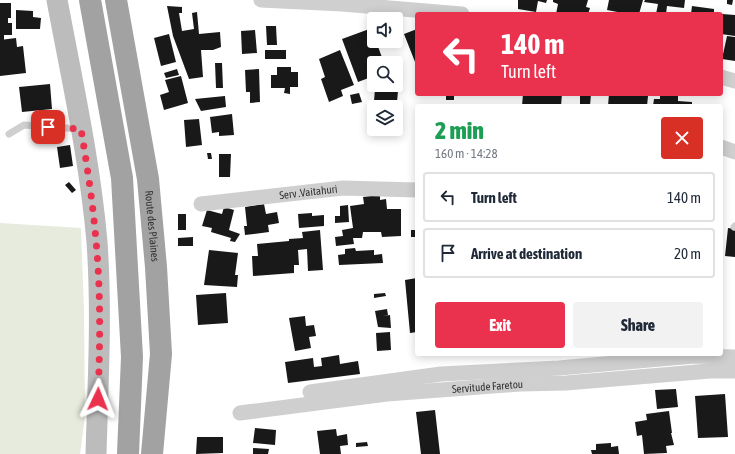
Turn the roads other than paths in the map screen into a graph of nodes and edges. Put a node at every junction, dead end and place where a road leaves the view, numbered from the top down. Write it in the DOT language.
graph roads {
  1 [pos="57,0"];
  2 [pos="90,0"];
  3 [pos="116,0"];
  4 [pos="261,0"];
  5 [pos="438,12"];
  6 [pos="723,78"];
  7 [pos="735,81"];
  8 [pos="81,129"];
  9 [pos="9,134"];
  10 [pos="723,148"];
  11 [pos="735,152"];
  12 [pos="415,190"];
  13 [pos="201,204"];
  14 [pos="735,357"];
  15 [pos="735,371"];
  16 [pos="310,392"];
  17 [pos="240,412"];
  18 [pos="96,454"];
  19 [pos="128,454"];
  20 [pos="152,454"];
  1 -- 8 [label="main road"];
  2 -- 19 [label="highway"];
  3 -- 20 [label="highway, Route des Plaines"];
  4 -- 5 [label="street"];
  6 -- 7 [label="street"];
  8 -- 9 [label="lane"];
  8 -- 18 [label="main road"];
  10 -- 11 [label="street"];
  12 -- 13 [label="street, Serv .Vaitahuri"];
  14 -- 16 [label="street, Servitude Faretou"];
  15 -- 17 [label="street, Servitude Faretou"];
}
